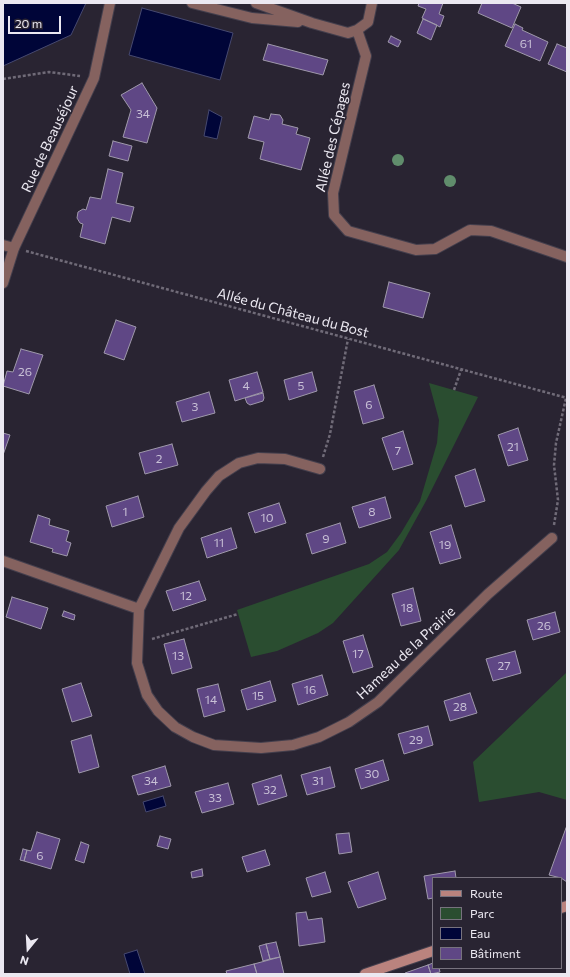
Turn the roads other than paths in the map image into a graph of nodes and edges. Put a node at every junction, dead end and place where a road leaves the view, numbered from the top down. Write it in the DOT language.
graph roads {
  1 [pos="110,3"];
  2 [pos="192,3"];
  3 [pos="256,3"];
  4 [pos="372,3"];
  5 [pos="312,24"];
  6 [pos="358,30"];
  7 [pos="3,245"];
  8 [pos="14,248"];
  9 [pos="567,256"];
  10 [pos="3,283"];
  11 [pos="320,469"];
  12 [pos="552,538"];
  13 [pos="3,561"];
  14 [pos="138,609"];
  15 [pos="432,951"];
  16 [pos="365,974"];
  1 -- 8 [label="street, Rue de Beauséjour"];
  2 -- 5 [label="street"];
  3 -- 5 [label="street"];
  4 -- 6 [label="street"];
  5 -- 6 [label="street"];
  6 -- 9 [label="street, Allée des Cépages"];
  7 -- 8 [label="street"];
  8 -- 10 [label="street, Rue de Beauséjour"];
  11 -- 14 [label="street, Hameau de la Prairie"];
  12 -- 14 [label="street, Hameau de la Prairie"];
  13 -- 14 [label="street"];
  15 -- 16 [label="main road"];
}
